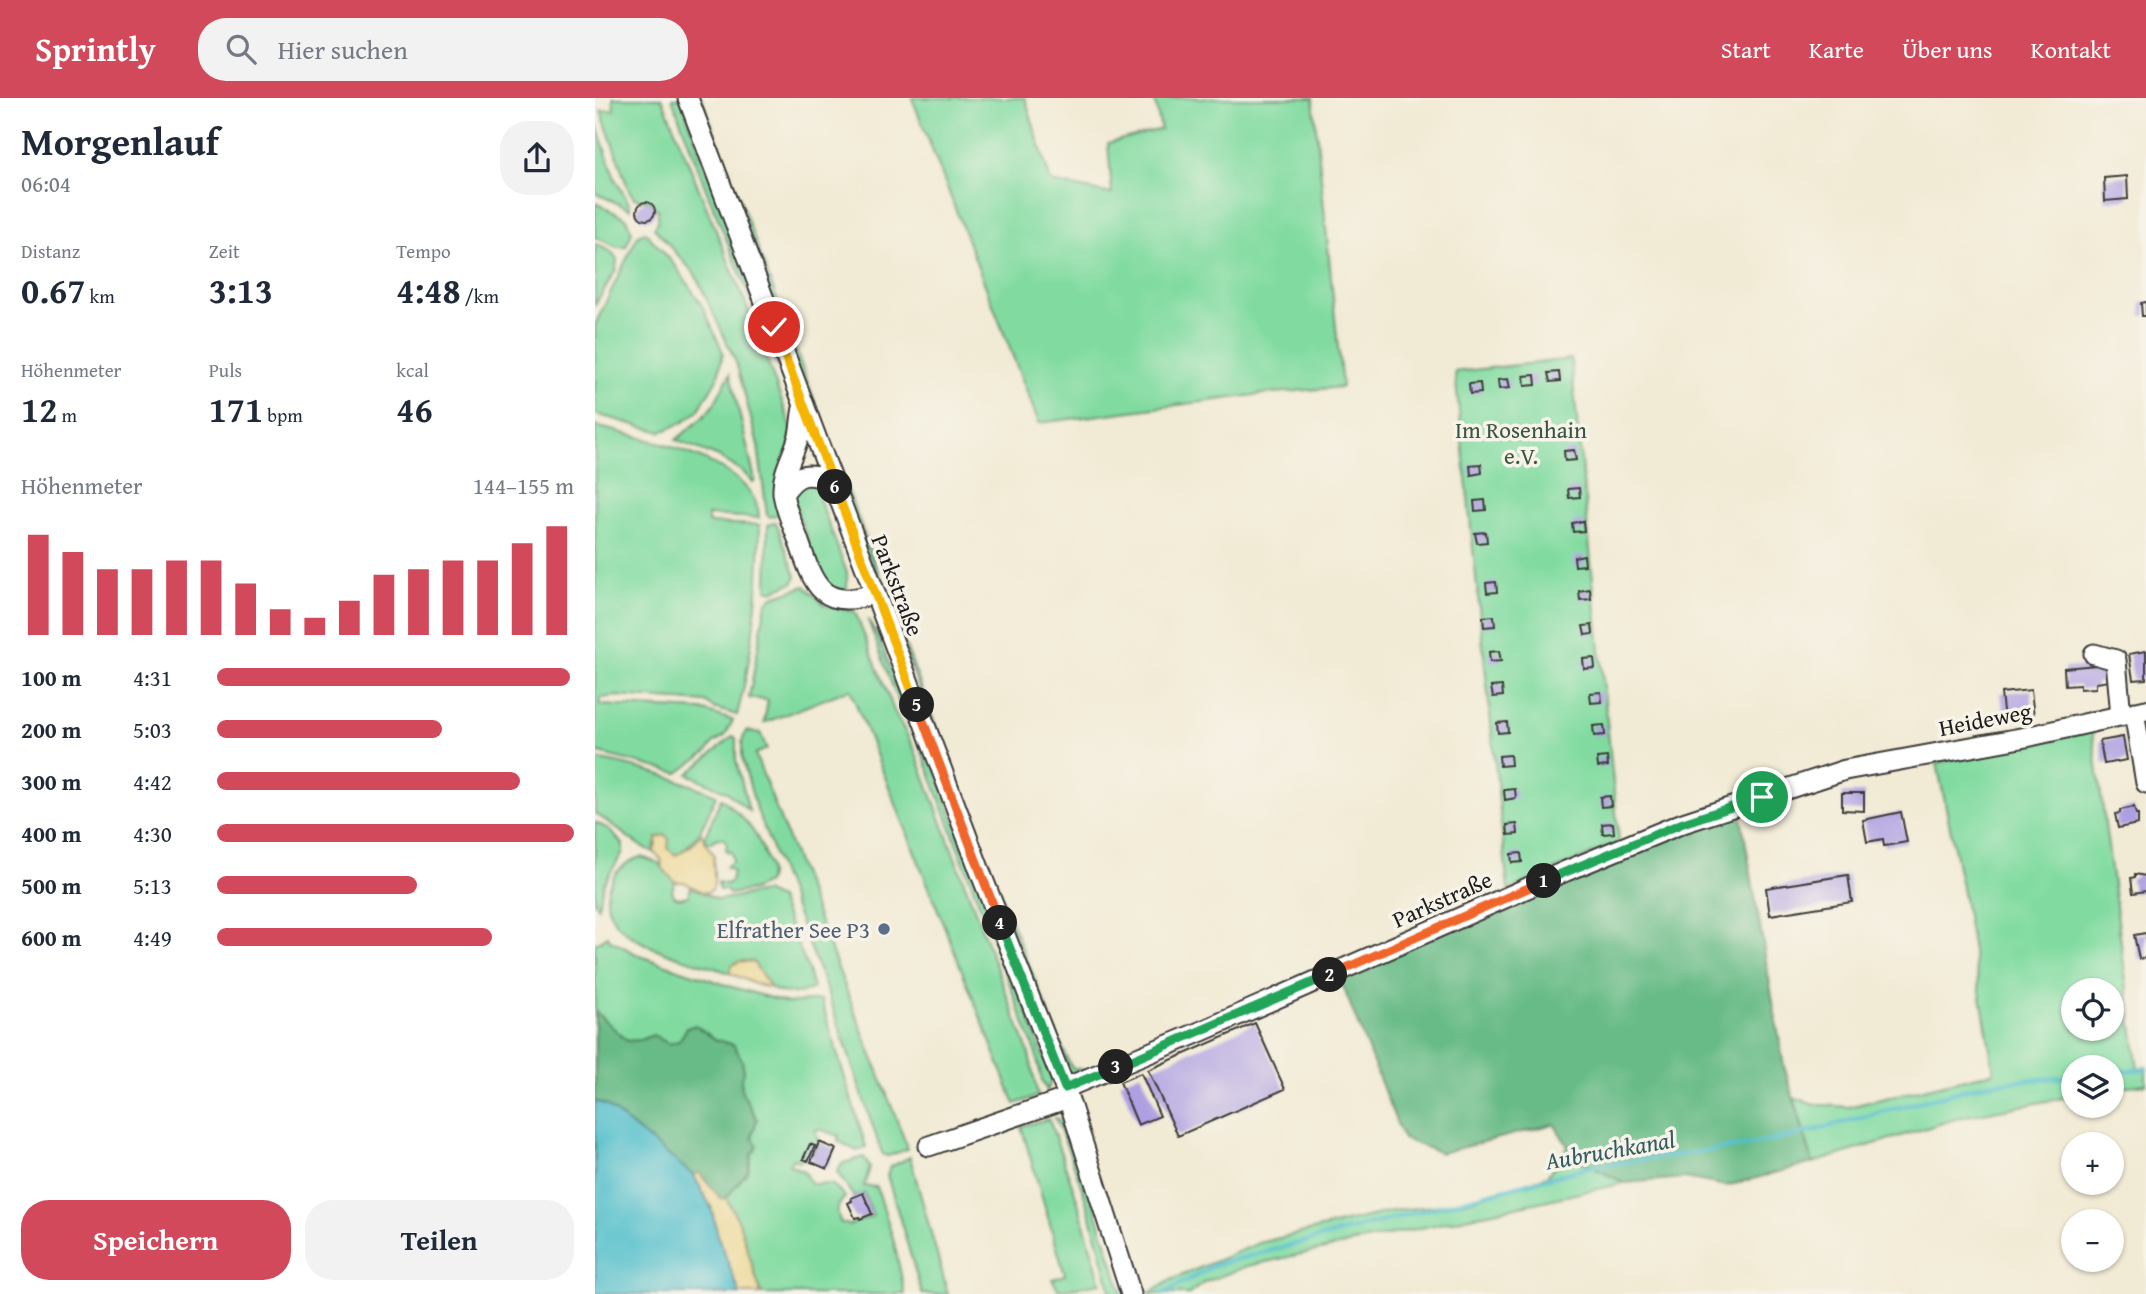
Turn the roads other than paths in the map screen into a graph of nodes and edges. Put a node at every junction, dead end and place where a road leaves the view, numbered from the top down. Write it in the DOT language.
graph roads {
  1 [pos="688,98"];
  2 [pos="803,403"];
  3 [pos="832,479"];
  4 [pos="783,494"];
  5 [pos="875,593"];
  6 [pos="2094,654"];
  7 [pos="2134,713"];
  8 [pos="1845,770"];
  9 [pos="2146,783"];
  10 [pos="1066,1093"];
  11 [pos="929,1146"];
  12 [pos="1131,1294"];
  1 -- 2 [label="street, Parkstraße"];
  2 -- 3 [label="street, Parkstraße"];
  2 -- 4 [label="street"];
  3 -- 4 [label="street"];
  3 -- 5 [label="street, Parkstraße"];
  4 -- 5 [label="street"];
  5 -- 10 [label="street, Parkstraße"];
  6 -- 7 [label="street"];
  7 -- 8 [label="street, Heideweg"];
  7 -- 9 [label="street"];
  8 -- 10 [label="street, Parkstraße"];
  10 -- 11 [label="street"];
  10 -- 12 [label="street, Parkstraße"];
}
